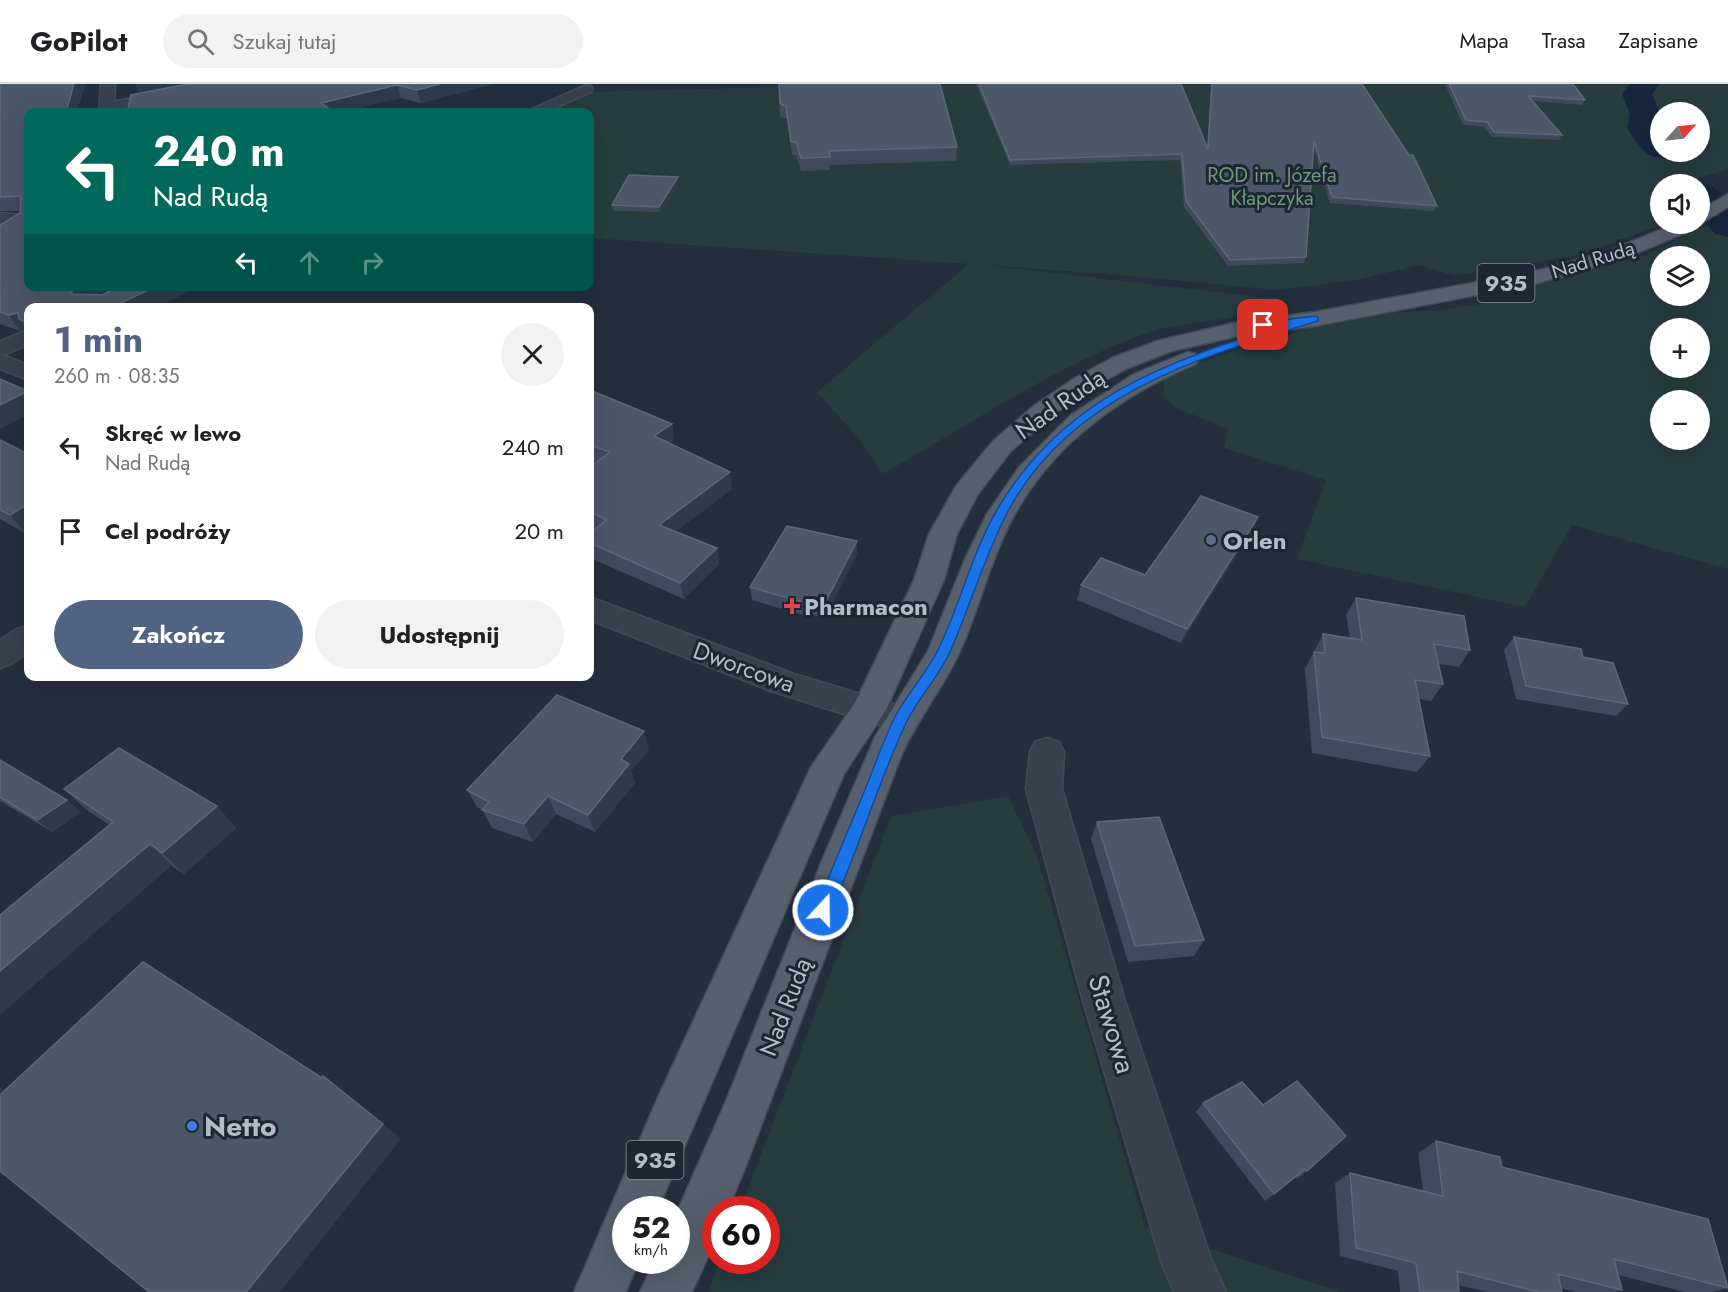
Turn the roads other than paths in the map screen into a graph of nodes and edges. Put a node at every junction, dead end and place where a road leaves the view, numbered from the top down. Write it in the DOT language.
graph roads {
  1 [pos="108,84"];
  2 [pos="225,84"];
  3 [pos="579,87"];
  4 [pos="107,108"];
  5 [pos="116,108"];
  6 [pos="540,108"];
  7 [pos="1726,201"];
  8 [pos="1710,211"];
  9 [pos="0,219"];
  10 [pos="24,219"];
  11 [pos="24,221"];
  12 [pos="1667,234"];
  13 [pos="0,237"];
  14 [pos="1315,319"];
  15 [pos="24,339"];
  16 [pos="0,349"];
  17 [pos="0,361"];
  18 [pos="24,371"];
  19 [pos="594,610"];
  20 [pos="24,640"];
  21 [pos="0,656"];
  22 [pos="885,715"];
  23 [pos="1047,752"];
  24 [pos="640,1196"];
  25 [pos="612,1263"];
  26 [pos="600,1292"];
  27 [pos="666,1292"];
  28 [pos="1200,1292"];
  1 -- 4 [label="street"];
  2 -- 5 [label="street"];
  3 -- 6 [label="street"];
  7 -- 8 [label="main road"];
  9 -- 10 [label="street"];
  11 -- 13 [label="street"];
  12 -- 14 [label="main road, Nad Rudą / 935"];
  14 -- 22 [label="main road, Nad Rudą / 935"];
  14 -- 22 [label="main road, Nad Rudą / 935"];
  15 -- 16 [label="street"];
  17 -- 18 [label="street"];
  19 -- 22 [label="street, Dworcowa"];
  20 -- 21 [label="street"];
  22 -- 24 [label="main road, Nad Rudą / 935"];
  22 -- 27 [label="main road, Nad Rudą / 935"];
  23 -- 28 [label="street, Stawowa"];
  25 -- 26 [label="main road"];
}
